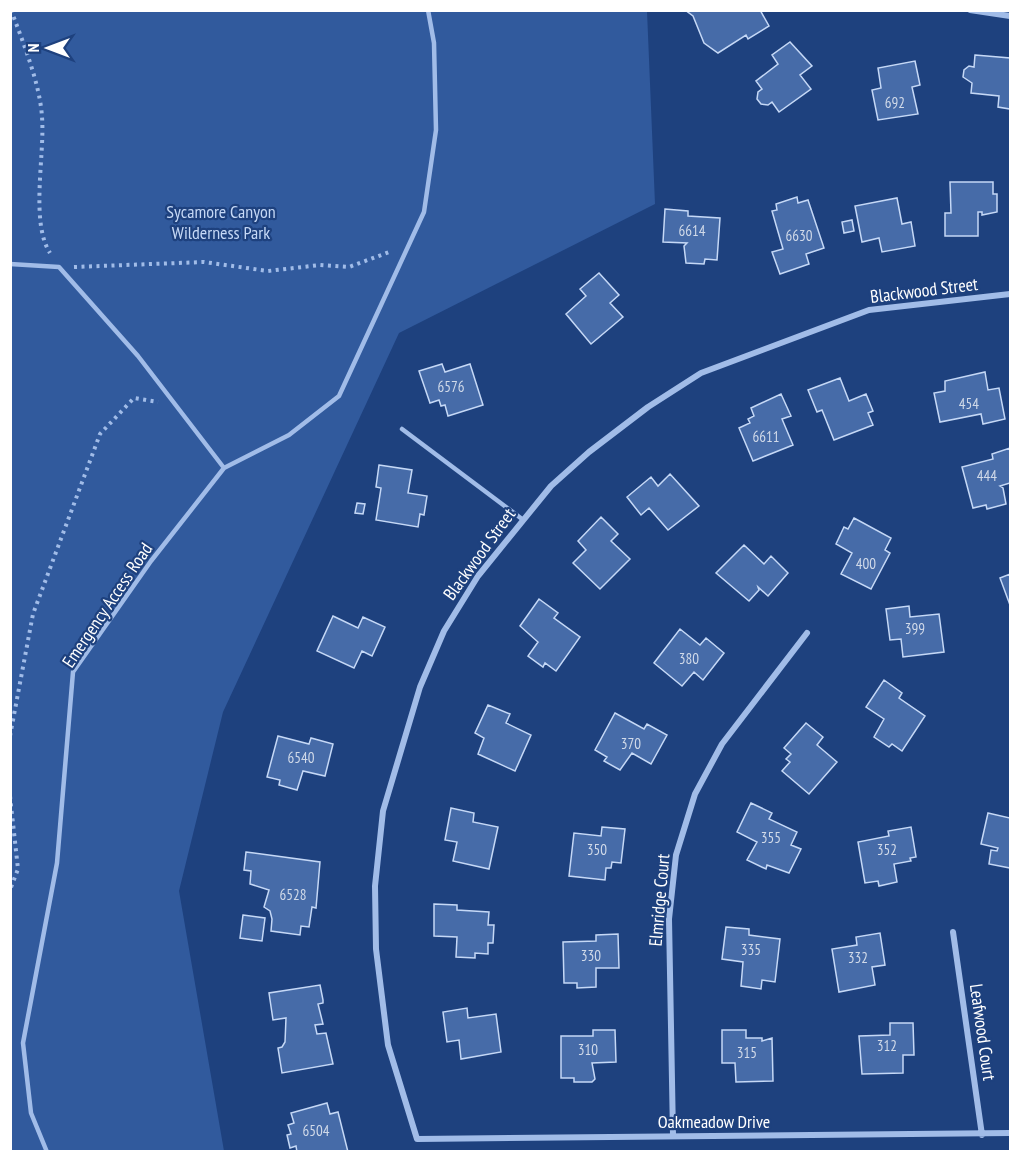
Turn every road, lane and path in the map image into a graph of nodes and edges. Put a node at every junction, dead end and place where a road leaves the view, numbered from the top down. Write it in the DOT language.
graph roads {
  1 [pos="11,10"];
  2 [pos="428,10"];
  3 [pos="970,10"];
  4 [pos="1011,16"];
  5 [pos="408,248"];
  6 [pos="10,264"];
  7 [pos="59,267"];
  8 [pos="1011,294"];
  9 [pos="176,405"];
  10 [pos="402,429"];
  11 [pos="224,468"];
  12 [pos="522,519"];
  13 [pos="807,633"];
  14 [pos="10,735"];
  15 [pos="10,796"];
  16 [pos="10,890"];
  17 [pos="953,932"];
  18 [pos="1011,1133"];
  19 [pos="673,1135"];
  20 [pos="982,1135"];
  21 [pos="417,1139"];
  22 [pos="47,1152"];
  1 -- 7 [label="path"];
  2 -- 5 [label="lane"];
  3 -- 4 [label="street"];
  5 -- 7 [label="path"];
  5 -- 11 [label="lane"];
  6 -- 7 [label="lane"];
  7 -- 9 [label="lane"];
  8 -- 12 [label="street, Blackwood Street"];
  9 -- 11 [label="lane"];
  9 -- 14 [label="path"];
  10 -- 12 [label="lane"];
  11 -- 22 [label="lane, Emergency Access Road"];
  12 -- 21 [label="street, Blackwood Street"];
  13 -- 19 [label="street, Elmridge Court"];
  15 -- 16 [label="path"];
  17 -- 20 [label="street, Leafwood Court"];
  18 -- 20 [label="street, Oakmeadow Drive"];
  19 -- 20 [label="street, Oakmeadow Drive"];
  19 -- 21 [label="street, Oakmeadow Drive"];
}
